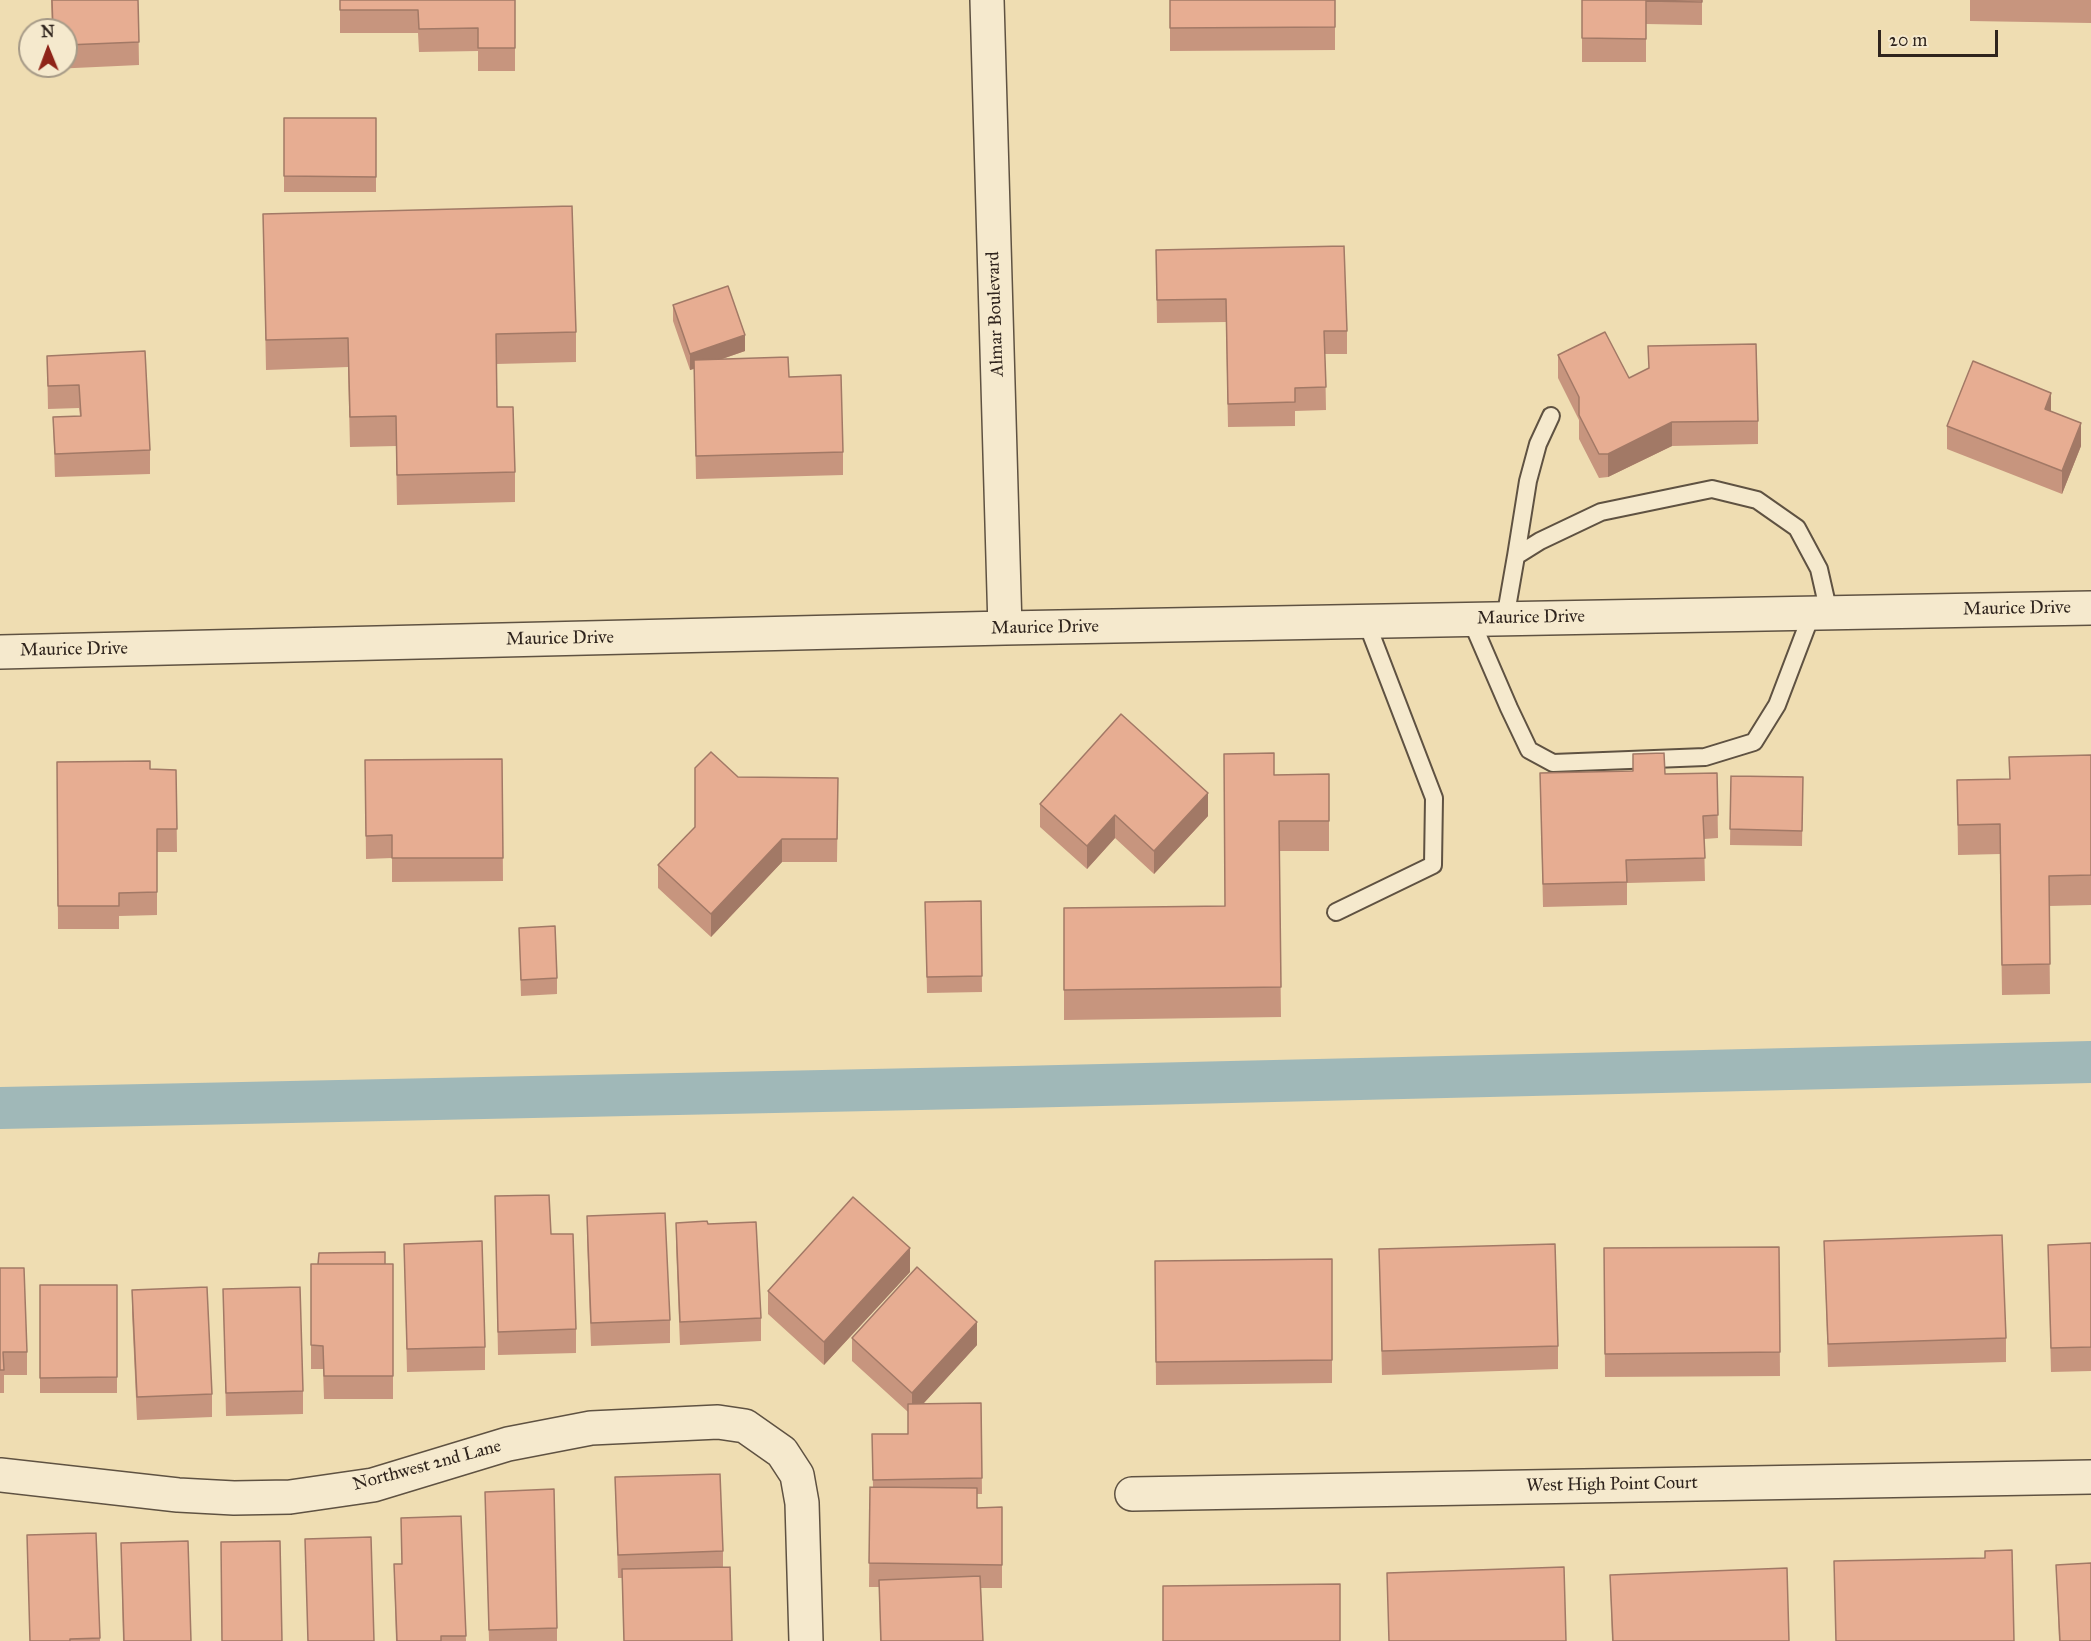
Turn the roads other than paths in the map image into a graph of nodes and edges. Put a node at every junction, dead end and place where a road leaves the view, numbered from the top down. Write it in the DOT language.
graph roads {
  1 [pos="987,0"];
  2 [pos="1551,416"];
  3 [pos="1516,556"];
  4 [pos="2091,608"];
  5 [pos="1821,613"];
  6 [pos="1505,619"];
  7 [pos="1471,620"];
  8 [pos="1366,621"];
  9 [pos="1005,628"];
  10 [pos="0,652"];
  11 [pos="1336,912"];
  12 [pos="0,1475"];
  13 [pos="2091,1476"];
  14 [pos="1132,1494"];
  15 [pos="806,1641"];
  1 -- 9 [label="street, Almar Boulevard"];
  2 -- 3 [label="lane"];
  3 -- 5 [label="lane"];
  3 -- 6 [label="lane"];
  4 -- 5 [label="street, Maurice Drive"];
  5 -- 6 [label="street, Maurice Drive"];
  5 -- 7 [label="lane"];
  6 -- 7 [label="street, Maurice Drive"];
  7 -- 8 [label="street, Maurice Drive"];
  8 -- 9 [label="street, Maurice Drive"];
  8 -- 11 [label="lane"];
  9 -- 10 [label="street, Maurice Drive"];
  12 -- 15 [label="street, Northwest 2nd Lane"];
  13 -- 14 [label="street, West High Point Court"];
}
